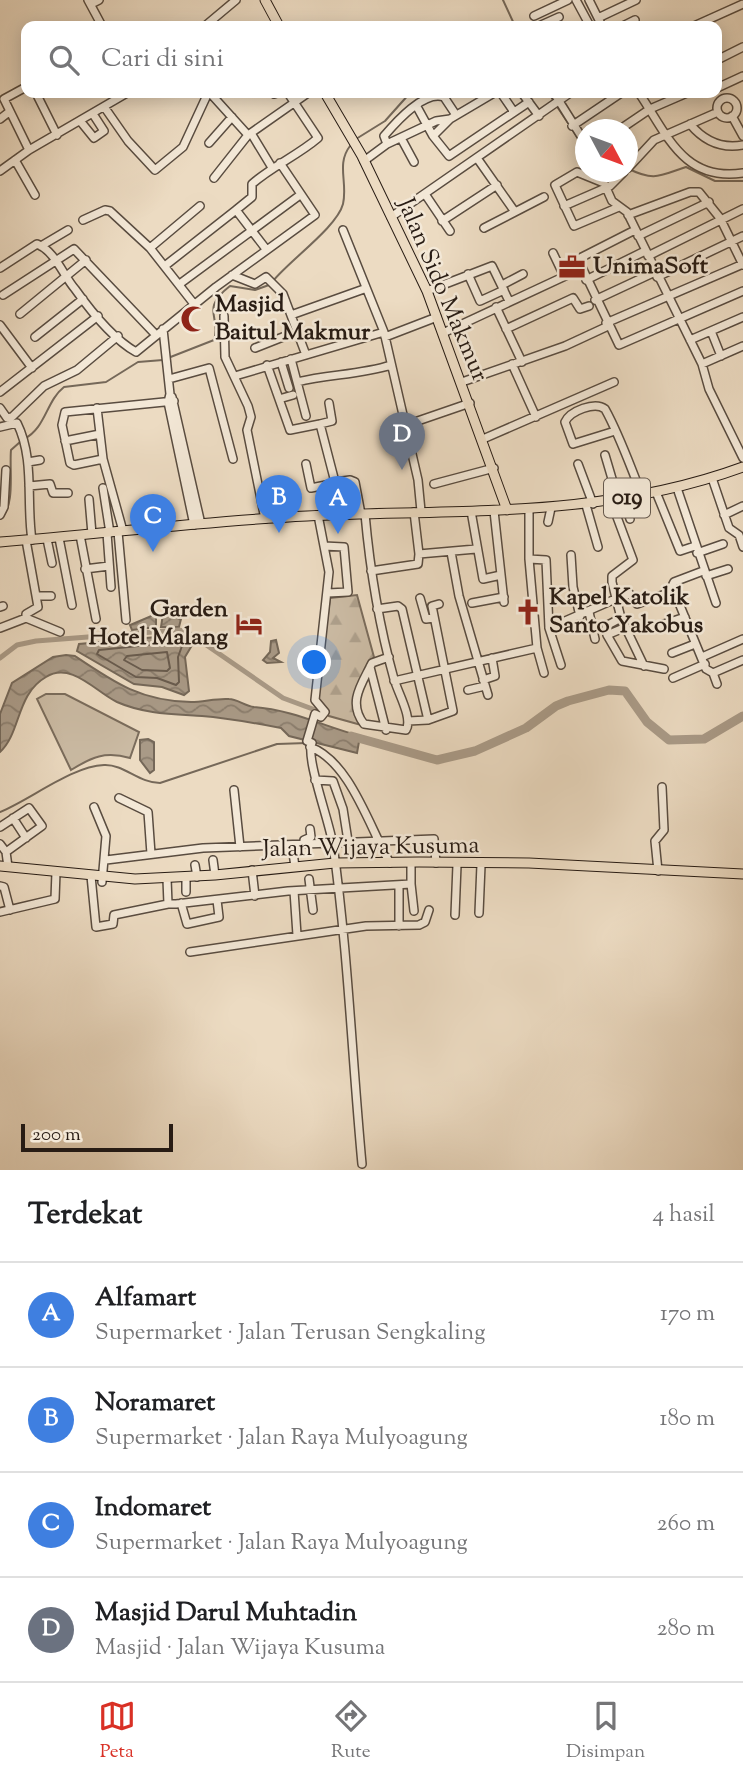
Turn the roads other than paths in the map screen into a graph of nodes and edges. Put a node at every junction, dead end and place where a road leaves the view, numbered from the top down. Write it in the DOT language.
graph roads {
  1 [pos="236,0"];
  2 [pos="265,0"];
  3 [pos="568,0"];
  4 [pos="576,0"];
  5 [pos="589,0"];
  6 [pos="636,0"];
  7 [pos="94,1"];
  8 [pos="743,4"];
  9 [pos="553,7"];
  10 [pos="534,16"];
  11 [pos="559,17"];
  12 [pos="598,18"];
  13 [pos="101,21"];
  14 [pos="211,21"];
  15 [pos="275,21"];
  16 [pos="550,21"];
  17 [pos="561,21"];
  18 [pos="587,21"];
  19 [pos="600,21"];
  20 [pos="705,21"];
  21 [pos="743,47"];
  22 [pos="722,58"];
  23 [pos="741,77"];
  24 [pos="722,85"];
  25 [pos="743,87"];
  26 [pos="21,90"];
  27 [pos="38,98"];
  28 [pos="120,98"];
  29 [pos="208,98"];
  30 [pos="215,98"];
  31 [pos="291,98"];
  32 [pos="301,98"];
  33 [pos="328,98"];
  34 [pos="434,98"];
  35 [pos="444,98"];
  36 [pos="485,98"];
  37 [pos="504,98"];
  38 [pos="526,98"];
  39 [pos="555,98"];
  40 [pos="564,98"];
  41 [pos="614,98"];
  42 [pos="642,98"];
  43 [pos="675,98"];
  44 [pos="723,99"];
  45 [pos="529,102"];
  46 [pos="294,103"];
  47 [pos="556,104"];
  48 [pos="416,105"];
  49 [pos="105,108"];
  50 [pos="650,109"];
  51 [pos="738,110"];
  52 [pos="9,112"];
  53 [pos="514,112"];
  54 [pos="718,112"];
  55 [pos="93,114"];
  56 [pos="538,116"];
  57 [pos="232,117"];
  58 [pos="453,117"];
  59 [pos="0,119"];
  60 [pos="635,119"];
  61 [pos="81,122"];
  62 [pos="690,124"];
  63 [pos="427,125"];
  64 [pos="572,126"];
  65 [pos="575,130"];
  66 [pos="250,134"];
  67 [pos="666,134"];
  68 [pos="57,135"];
  69 [pos="433,136"];
  70 [pos="743,136"];
  71 [pos="401,138"];
  72 [pos="209,143"];
  73 [pos="743,145"];
  74 [pos="385,146"];
  75 [pos="29,150"];
  76 [pos="638,157"];
  77 [pos="363,158"];
  78 [pos="477,158"];
  79 [pos="15,160"];
  80 [pos="415,162"];
  81 [pos="280,163"];
  82 [pos="271,166"];
  83 [pos="0,171"];
  84 [pos="743,173"];
  85 [pos="575,174"];
  86 [pos="214,178"];
  87 [pos="592,182"];
  88 [pos="600,182"];
  89 [pos="614,182"];
  90 [pos="497,185"];
  91 [pos="608,188"];
  92 [pos="597,193"];
  93 [pos="425,194"];
  94 [pos="35,195"];
  95 [pos="300,195"];
  96 [pos="544,197"];
  97 [pos="709,202"];
  98 [pos="200,206"];
  99 [pos="564,206"];
  100 [pos="619,207"];
  101 [pos="743,209"];
  102 [pos="515,212"];
  103 [pos="233,213"];
  104 [pos="628,215"];
  105 [pos="391,217"];
  106 [pos="83,220"];
  107 [pos="721,221"];
  108 [pos="442,222"];
  109 [pos="484,228"];
  110 [pos="68,230"];
  111 [pos="252,230"];
  112 [pos="343,230"];
  113 [pos="450,231"];
  114 [pos="637,233"];
  115 [pos="743,236"];
  116 [pos="731,242"];
  117 [pos="41,246"];
  118 [pos="150,248"];
  119 [pos="266,249"];
  120 [pos="553,253"];
  121 [pos="646,254"];
  122 [pos="56,259"];
  123 [pos="86,260"];
  124 [pos="743,264"];
  125 [pos="166,265"];
  126 [pos="0,268"];
  127 [pos="576,271"];
  128 [pos="468,274"];
  129 [pos="523,274"];
  130 [pos="232,275"];
  131 [pos="656,275"];
  132 [pos="564,276"];
  133 [pos="66,277"];
  134 [pos="586,281"];
  135 [pos="181,283"];
  136 [pos="503,288"];
  137 [pos="364,289"];
  138 [pos="427,291"];
  139 [pos="743,291"];
  140 [pos="3,295"];
  141 [pos="667,297"];
  142 [pos="83,299"];
  143 [pos="595,300"];
  144 [pos="509,301"];
  145 [pos="194,304"];
  146 [pos="589,306"];
  147 [pos="496,307"];
  148 [pos="20,314"];
  149 [pos="291,315"];
  150 [pos="98,316"];
  151 [pos="223,316"];
  152 [pos="437,317"];
  153 [pos="743,317"];
  154 [pos="679,319"];
  155 [pos="0,325"];
  156 [pos="606,325"];
  157 [pos="163,329"];
  158 [pos="506,329"];
  159 [pos="298,331"];
  160 [pos="711,331"];
  161 [pos="443,333"];
  162 [pos="156,335"];
  163 [pos="384,335"];
  164 [pos="118,336"];
  165 [pos="35,337"];
  166 [pos="690,340"];
  167 [pos="743,346"];
  168 [pos="255,348"];
  169 [pos="306,355"];
  170 [pos="721,356"];
  171 [pos="291,359"];
  172 [pos="281,362"];
  173 [pos="522,362"];
  174 [pos="512,364"];
  175 [pos="702,364"];
  176 [pos="267,365"];
  177 [pos="391,366"];
  178 [pos="32,368"];
  179 [pos="235,376"];
  180 [pos="168,378"];
  181 [pos="297,382"];
  182 [pos="462,382"];
  183 [pos="614,382"];
  184 [pos="0,392"];
  185 [pos="171,399"];
  186 [pos="279,399"];
  187 [pos="329,403"];
  188 [pos="470,403"];
  189 [pos="0,408"];
  190 [pos="97,408"];
  191 [pos="306,416"];
  192 [pos="536,417"];
  193 [pos="320,424"];
  194 [pos="405,425"];
  195 [pos="0,427"];
  196 [pos="615,431"];
  197 [pos="100,434"];
  198 [pos="483,439"];
  199 [pos="65,441"];
  200 [pos="604,455"];
  201 [pos="743,458"];
  202 [pos="103,459"];
  203 [pos="233,459"];
  204 [pos="40,460"];
  205 [pos="28,462"];
  206 [pos="306,464"];
  207 [pos="578,464"];
  208 [pos="743,467"];
  209 [pos="494,468"];
  210 [pos="6,470"];
  211 [pos="712,478"];
  212 [pos="336,483"];
  213 [pos="434,484"];
  214 [pos="29,486"];
  215 [pos="103,488"];
  216 [pos="677,488"];
  217 [pos="656,492"];
  218 [pos="68,493"];
  219 [pos="642,495"];
  220 [pos="89,499"];
  221 [pos="618,500"];
  222 [pos="589,504"];
  223 [pos="743,506"];
  224 [pos="529,509"];
  225 [pos="551,509"];
  226 [pos="507,510"];
  227 [pos="417,511"];
  228 [pos="471,511"];
  229 [pos="494,511"];
  230 [pos="363,514"];
  231 [pos="0,515"];
  232 [pos="724,515"];
  233 [pos="318,516"];
  234 [pos="265,519"];
  235 [pos="630,519"];
  236 [pos="548,522"];
  237 [pos="198,524"];
  238 [pos="115,532"];
  239 [pos="92,534"];
  240 [pos="80,536"];
  241 [pos="59,538"];
  242 [pos="47,539"];
  243 [pos="29,540"];
  244 [pos="0,541"];
  245 [pos="723,544"];
  246 [pos="324,546"];
  247 [pos="598,547"];
  248 [pos="743,547"];
  249 [pos="476,549"];
  250 [pos="696,550"];
  251 [pos="451,552"];
  252 [pos="419,554"];
  253 [pos="571,555"];
  254 [pos="529,559"];
  255 [pos="52,563"];
  256 [pos="109,566"];
  257 [pos="85,569"];
  258 [pos="728,569"];
  259 [pos="371,571"];
  260 [pos="705,573"];
  261 [pos="501,575"];
  262 [pos="111,587"];
  263 [pos="674,591"];
  264 [pos="328,593"];
  265 [pos="36,596"];
  266 [pos="51,596"];
  267 [pos="420,598"];
  268 [pos="618,599"];
  269 [pos="472,603"];
  270 [pos="716,603"];
  271 [pos="439,604"];
  272 [pos="72,605"];
  273 [pos="47,606"];
  274 [pos="38,607"];
  275 [pos="377,609"];
  276 [pos="589,612"];
  277 [pos="580,616"];
  278 [pos="685,617"];
  279 [pos="26,618"];
  280 [pos="434,618"];
  281 [pos="621,618"];
  282 [pos="96,620"];
  283 [pos="126,620"];
  284 [pos="658,626"];
  285 [pos="626,627"];
  286 [pos="0,628"];
  287 [pos="549,628"];
  288 [pos="60,632"];
  289 [pos="607,635"];
  290 [pos="595,639"];
  291 [pos="743,639"];
  292 [pos="695,644"];
  293 [pos="537,648"];
  294 [pos="672,653"];
  295 [pos="389,657"];
  296 [pos="492,658"];
  297 [pos="743,660"];
  298 [pos="477,661"];
  299 [pos="703,661"];
  300 [pos="561,665"];
  301 [pos="644,666"];
  302 [pos="370,667"];
  303 [pos="445,668"];
  304 [pos="664,670"];
  305 [pos="544,673"];
  306 [pos="713,673"];
  307 [pos="417,674"];
  308 [pos="673,677"];
  309 [pos="394,681"];
  310 [pos="484,683"];
  311 [pos="717,684"];
  312 [pos="468,690"];
  313 [pos="488,695"];
  314 [pos="428,720"];
  315 [pos="409,723"];
  316 [pos="386,730"];
  317 [pos="309,743"];
  318 [pos="315,780"];
  319 [pos="662,787"];
  320 [pos="234,790"];
  321 [pos="119,798"];
  322 [pos="94,807"];
  323 [pos="13,818"];
  324 [pos="0,827"];
  325 [pos="310,829"];
  326 [pos="26,838"];
  327 [pos="376,839"];
  328 [pos="348,841"];
  329 [pos="332,842"];
  330 [pos="0,844"];
  331 [pos="304,844"];
  332 [pos="292,845"];
  333 [pos="132,847"];
  334 [pos="240,847"];
  335 [pos="6,852"];
  336 [pos="151,854"];
  337 [pos="134,856"];
  338 [pos="106,860"];
  339 [pos="213,860"];
  340 [pos="335,863"];
  341 [pos="390,863"];
  342 [pos="411,863"];
  343 [pos="436,863"];
  344 [pos="457,864"];
  345 [pos="195,865"];
  346 [pos="481,865"];
  347 [pos="4,867"];
  348 [pos="295,867"];
  349 [pos="252,870"];
  350 [pos="658,871"];
  351 [pos="56,873"];
  352 [pos="743,874"];
  353 [pos="215,875"];
  354 [pos="91,876"];
  355 [pos="197,877"];
  356 [pos="186,878"];
  357 [pos="167,879"];
  358 [pos="309,879"];
  359 [pos="103,880"];
  360 [pos="411,884"];
  361 [pos="399,885"];
  362 [pos="0,886"];
  363 [pos="338,888"];
  364 [pos="310,890"];
  365 [pos="294,891"];
  366 [pos="186,892"];
  367 [pos="255,896"];
  368 [pos="217,900"];
  369 [pos="181,903"];
  370 [pos="168,904"];
  371 [pos="10,910"];
  372 [pos="313,910"];
  373 [pos="429,910"];
  374 [pos="414,911"];
  375 [pos="0,912"];
  376 [pos="479,913"];
  377 [pos="455,915"];
  378 [pos="399,926"];
  379 [pos="342,929"];
  380 [pos="297,935"];
  381 [pos="190,952"];
  382 [pos="362,1164"];
  1 -- 14 [label="street"];
  2 -- 15 [label="main road"];
  3 -- 9 [label="street"];
  4 -- 18 [label="street"];
  5 -- 12 [label="street"];
  6 -- 12 [label="street"];
  7 -- 13 [label="street"];
  8 -- 20 [label="street"];
  9 -- 10 [label="street"];
  9 -- 11 [label="street"];
  11 -- 16 [label="street"];
  11 -- 17 [label="street"];
  12 -- 19 [label="street"];
  21 -- 22 [label="street"];
  23 -- 24 [label="street"];
  23 -- 25 [label="street"];
  26 -- 52 [label="street"];
  27 -- 68 [label="street"];
  28 -- 49 [label="street"];
  29 -- 49 [label="street"];
  30 -- 57 [label="street"];
  31 -- 46 [label="street"];
  32 -- 46 [label="street"];
  33 -- 77 [label="main road, Jalan Sido Makmur"];
  34 -- 48 [label="street"];
  35 -- 58 [label="street"];
  36 -- 58 [label="street"];
  37 -- 53 [label="street"];
  38 -- 45 [label="street"];
  39 -- 47 [label="street"];
  40 -- 47 [label="street"];
  41 -- 64 [label="street"];
  42 -- 50 [label="street"];
  43 -- 50 [label="street"];
  44 -- 51 [label="street"];
  44 -- 54 [label="street"];
  45 -- 53 [label="street"];
  45 -- 56 [label="street"];
  46 -- 66 [label="street"];
  46 -- 81 [label="street"];
  47 -- 56 [label="street"];
  47 -- 64 [label="street"];
  48 -- 63 [label="street"];
  48 -- 74 [label="street"];
  49 -- 55 [label="street"];
  50 -- 60 [label="street"];
  50 -- 67 [label="street"];
  51 -- 54 [label="street"];
  51 -- 70 [label="street"];
  52 -- 59 [label="street"];
  52 -- 75 [label="street"];
  53 -- 69 [label="street"];
  54 -- 62 [label="street"];
  55 -- 61 [label="street"];
  55 -- 61 [label="street"];
  56 -- 78 [label="street"];
  57 -- 66 [label="street"];
  57 -- 72 [label="street"];
  58 -- 63 [label="street"];
  58 -- 69 [label="street"];
  61 -- 68 [label="street"];
  62 -- 67 [label="street"];
  62 -- 73 [label="street"];
  63 -- 69 [label="street"];
  63 -- 71 [label="street"];
  64 -- 65 [label="street"];
  66 -- 82 [label="street"];
  66 -- 86 [label="street"];
  67 -- 76 [label="street"];
  67 -- 84 [label="street"];
  68 -- 75 [label="street"];
  71 -- 74 [label="street"];
  71 -- 80 [label="street"];
  74 -- 77 [label="street"];
  75 -- 79 [label="street"];
  77 -- 105 [label="main road, Jalan Sido Makmur"];
  78 -- 90 [label="street"];
  78 -- 93 [label="street"];
  79 -- 83 [label="street"];
  79 -- 94 [label="street"];
  81 -- 82 [label="street"];
  81 -- 95 [label="street"];
  82 -- 103 [label="street"];
  85 -- 99 [label="street"];
  87 -- 92 [label="street"];
  88 -- 91 [label="street"];
  89 -- 91 [label="street"];
  90 -- 102 [label="street"];
  90 -- 108 [label="street"];
  91 -- 92 [label="street"];
  91 -- 100 [label="street"];
  92 -- 99 [label="street"];
  93 -- 105 [label="street"];
  93 -- 108 [label="street"];
  95 -- 111 [label="street"];
  95 -- 119 [label="street"];
  96 -- 102 [label="street"];
  97 -- 104 [label="street"];
  97 -- 107 [label="street"];
  97 -- 114 [label="street"];
  98 -- 118 [label="street"];
  99 -- 100 [label="street"];
  100 -- 104 [label="street"];
  101 -- 107 [label="street"];
  102 -- 109 [label="street"];
  103 -- 111 [label="street"];
  103 -- 125 [label="street"];
  104 -- 114 [label="street"];
  105 -- 138 [label="main road, Jalan Sido Makmur"];
  106 -- 118 [label="street"];
  107 -- 116 [label="street"];
  107 -- 121 [label="street"];
  108 -- 113 [label="street"];
  110 -- 117 [label="street"];
  111 -- 119 [label="street"];
  111 -- 135 [label="street"];
  112 -- 137 [label="street"];
  114 -- 121 [label="street"];
  114 -- 134 [label="street"];
  115 -- 116 [label="street"];
  116 -- 124 [label="street"];
  116 -- 131 [label="street"];
  117 -- 122 [label="street"];
  117 -- 126 [label="street"];
  118 -- 125 [label="street"];
  119 -- 130 [label="street"];
  120 -- 132 [label="street"];
  121 -- 131 [label="street"];
  121 -- 134 [label="street"];
  122 -- 123 [label="street"];
  122 -- 133 [label="street"];
  122 -- 140 [label="street"];
  123 -- 133 [label="street"];
  123 -- 162 [label="street"];
  124 -- 141 [label="street"];
  125 -- 135 [label="street"];
  127 -- 132 [label="street"];
  128 -- 136 [label="street"];
  128 -- 136 [label="street"];
  128 -- 138 [label="street"];
  129 -- 136 [label="street"];
  130 -- 145 [label="street"];
  130 -- 149 [label="street"];
  131 -- 141 [label="street"];
  131 -- 143 [label="street"];
  132 -- 144 [label="street"];
  133 -- 142 [label="street"];
  133 -- 148 [label="street"];
  134 -- 143 [label="street"];
  135 -- 145 [label="street"];
  136 -- 144 [label="street"];
  137 -- 149 [label="street"];
  137 -- 163 [label="street"];
  138 -- 152 [label="main road, Jalan Sido Makmur"];
  139 -- 154 [label="street"];
  141 -- 154 [label="street"];
  141 -- 156 [label="street"];
  142 -- 150 [label="street"];
  142 -- 165 [label="street"];
  143 -- 156 [label="street"];
  144 -- 147 [label="street"];
  145 -- 157 [label="street"];
  146 -- 158 [label="street"];
  147 -- 158 [label="street"];
  147 -- 161 [label="street"];
  149 -- 159 [label="street"];
  150 -- 164 [label="street"];
  150 -- 178 [label="street"];
  151 -- 179 [label="street"];
  152 -- 161 [label="main road, Jalan Sido Makmur"];
  152 -- 163 [label="street"];
  153 -- 160 [label="street"];
  154 -- 156 [label="street"];
  154 -- 166 [label="street"];
  155 -- 178 [label="street"];
  156 -- 173 [label="street"];
  157 -- 162 [label="street"];
  157 -- 180 [label="street"];
  158 -- 173 [label="street"];
  159 -- 168 [label="street"];
  159 -- 169 [label="street"];
  160 -- 166 [label="street"];
  160 -- 170 [label="street"];
  161 -- 182 [label="main road, Jalan Sido Makmur"];
  162 -- 164 [label="street"];
  163 -- 169 [label="street"];
  163 -- 177 [label="street"];
  164 -- 189 [label="street"];
  166 -- 175 [label="street"];
  167 -- 170 [label="street"];
  169 -- 171 [label="street"];
  170 -- 175 [label="street"];
  171 -- 172 [label="street"];
  171 -- 181 [label="street"];
  172 -- 176 [label="street"];
  172 -- 186 [label="street"];
  173 -- 174 [label="street"];
  174 -- 182 [label="street"];
  174 -- 192 [label="street"];
  175 -- 201 [label="street"];
  176 -- 179 [label="street"];
  176 -- 186 [label="street"];
  177 -- 181 [label="street"];
  177 -- 194 [label="street"];
  178 -- 184 [label="street"];
  179 -- 234 [label="street"];
  180 -- 185 [label="street"];
  180 -- 203 [label="street"];
  181 -- 191 [label="street"];
  182 -- 188 [label="main road, Jalan Sido Makmur"];
  183 -- 192 [label="street"];
  185 -- 190 [label="street"];
  185 -- 237 [label="street"];
  186 -- 193 [label="street"];
  187 -- 193 [label="street"];
  188 -- 194 [label="street"];
  188 -- 198 [label="main road, Jalan Sido Makmur"];
  190 -- 197 [label="street"];
  190 -- 199 [label="street"];
  192 -- 198 [label="street"];
  193 -- 212 [label="street"];
  194 -- 227 [label="street"];
  195 -- 205 [label="street"];
  196 -- 196 [label="street"];
  196 -- 219 [label="street"];
  197 -- 199 [label="street"];
  197 -- 202 [label="street"];
  198 -- 209 [label="main road, Jalan Sido Makmur"];
  199 -- 202 [label="street"];
  200 -- 221 [label="street"];
  202 -- 238 [label="street"];
  204 -- 205 [label="street"];
  205 -- 214 [label="street"];
  206 -- 212 [label="street"];
  207 -- 222 [label="street"];
  208 -- 211 [label="main road, 019"];
  209 -- 213 [label="street"];
  209 -- 226 [label="main road, Jalan Sido Makmur"];
  210 -- 231 [label="street"];
  211 -- 216 [label="main road, 019"];
  211 -- 232 [label="street"];
  212 -- 230 [label="street"];
  214 -- 218 [label="street"];
  214 -- 243 [label="street"];
  215 -- 238 [label="street"];
  216 -- 217 [label="main road, 019"];
  216 -- 250 [label="street"];
  217 -- 219 [label="main road, 019"];
  217 -- 250 [label="street"];
  219 -- 221 [label="main road, 019"];
  220 -- 239 [label="street"];
  221 -- 222 [label="main road, 019"];
  221 -- 235 [label="street"];
  221 -- 268 [label="street"];
  222 -- 225 [label="main road, 019"];
  222 -- 247 [label="street"];
  223 -- 232 [label="street"];
  224 -- 225 [label="main road, 019"];
  224 -- 226 [label="main road, 019"];
  224 -- 254 [label="street"];
  225 -- 236 [label="street"];
  226 -- 229 [label="main road, 019"];
  227 -- 228 [label="main road, 019"];
  227 -- 230 [label="main road, 019"];
  227 -- 252 [label="street"];
  228 -- 229 [label="main road, 019"];
  228 -- 249 [label="street"];
  229 -- 261 [label="street"];
  230 -- 233 [label="main road, 019"];
  230 -- 259 [label="street"];
  232 -- 248 [label="street"];
  233 -- 234 [label="main road, 019"];
  233 -- 246 [label="street"];
  234 -- 237 [label="main road, 019"];
  237 -- 238 [label="main road, 019"];
  238 -- 239 [label="main road, 019"];
  238 -- 256 [label="street"];
  238 -- 283 [label="street"];
  239 -- 240 [label="main road, 019"];
  240 -- 241 [label="main road, 019"];
  240 -- 257 [label="street"];
  241 -- 242 [label="main road, 019"];
  241 -- 272 [label="street"];
  242 -- 243 [label="main road, 019"];
  242 -- 255 [label="street"];
  243 -- 244 [label="main road, 019"];
  243 -- 265 [label="street"];
  245 -- 250 [label="street"];
  246 -- 264 [label="street"];
  246 -- 264 [label="street"];
  249 -- 251 [label="street"];
  249 -- 261 [label="street"];
  250 -- 260 [label="street"];
  251 -- 252 [label="street"];
  251 -- 298 [label="street"];
  252 -- 259 [label="street"];
  253 -- 277 [label="street"];
  254 -- 287 [label="street"];
  254 -- 293 [label="street"];
  256 -- 257 [label="street"];
  256 -- 262 [label="street"];
  257 -- 282 [label="street"];
  258 -- 260 [label="street"];
  259 -- 275 [label="street"];
  260 -- 263 [label="street"];
  260 -- 270 [label="street"];
  261 -- 269 [label="street"];
  263 -- 268 [label="street"];
  263 -- 278 [label="street"];
  264 -- 317 [label="street"];
  265 -- 266 [label="street"];
  265 -- 274 [label="street"];
  267 -- 280 [label="street"];
  268 -- 276 [label="street"];
  268 -- 281 [label="street"];
  271 -- 280 [label="street"];
  273 -- 274 [label="street"];
  274 -- 279 [label="street"];
  275 -- 295 [label="street"];
  275 -- 307 [label="street"];
  276 -- 277 [label="street"];
  276 -- 290 [label="street"];
  277 -- 287 [label="street"];
  278 -- 284 [label="street"];
  278 -- 292 [label="street"];
  279 -- 286 [label="street"];
  279 -- 288 [label="street"];
  280 -- 303 [label="street"];
  281 -- 285 [label="street"];
  281 -- 289 [label="street"];
  285 -- 289 [label="street"];
  285 -- 301 [label="street"];
  287 -- 300 [label="street"];
  289 -- 301 [label="street"];
  291 -- 299 [label="street"];
  292 -- 294 [label="street"];
  292 -- 299 [label="street"];
  293 -- 296 [label="street"];
  293 -- 305 [label="street"];
  295 -- 302 [label="street"];
  295 -- 309 [label="street"];
  296 -- 298 [label="street"];
  296 -- 310 [label="street"];
  297 -- 306 [label="street"];
  298 -- 303 [label="street"];
  298 -- 310 [label="street"];
  299 -- 306 [label="street"];
  299 -- 308 [label="street"];
  301 -- 304 [label="street"];
  302 -- 316 [label="street"];
  302 -- 316 [label="street"];
  303 -- 307 [label="street"];
  303 -- 314 [label="street"];
  306 -- 311 [label="street"];
  307 -- 309 [label="street"];
  307 -- 314 [label="street"];
  309 -- 315 [label="street"];
  310 -- 312 [label="street"];
  310 -- 313 [label="street"];
  314 -- 315 [label="street"];
  315 -- 316 [label="street"];
  317 -- 318 [label="street"];
  317 -- 327 [label="street"];
  318 -- 328 [label="street"];
  318 -- 329 [label="street"];
  319 -- 350 [label="street"];
  320 -- 334 [label="street"];
  321 -- 336 [label="street"];
  322 -- 338 [label="street"];
  323 -- 324 [label="street"];
  323 -- 326 [label="street"];
  323 -- 326 [label="street"];
  325 -- 331 [label="street"];
  326 -- 335 [label="street"];
  327 -- 328 [label="street"];
  327 -- 341 [label="street"];
  327 -- 343 [label="street"];
  328 -- 329 [label="street"];
  329 -- 331 [label="street"];
  329 -- 340 [label="street"];
  330 -- 335 [label="street"];
  331 -- 332 [label="street"];
  332 -- 334 [label="street"];
  332 -- 348 [label="street"];
  333 -- 337 [label="street"];
  334 -- 336 [label="street"];
  335 -- 347 [label="street"];
  336 -- 337 [label="street"];
  337 -- 338 [label="street"];
  338 -- 359 [label="street"];
  339 -- 353 [label="street"];
  340 -- 341 [label="main road, Jalan Wijaya Kusuma"];
  340 -- 348 [label="main road, Jalan Wijaya Kusuma"];
  340 -- 363 [label="street"];
  341 -- 342 [label="main road, Jalan Wijaya Kusuma"];
  342 -- 343 [label="main road, Jalan Wijaya Kusuma"];
  342 -- 360 [label="street"];
  343 -- 344 [label="main road, Jalan Wijaya Kusuma"];
  344 -- 346 [label="main road, Jalan Wijaya Kusuma"];
  344 -- 377 [label="street"];
  345 -- 355 [label="street"];
  346 -- 350 [label="main road, Jalan Wijaya Kusuma"];
  346 -- 376 [label="street"];
  347 -- 351 [label="main road, Jalan Wijaya Kusuma"];
  348 -- 349 [label="main road, Jalan Wijaya Kusuma"];
  349 -- 353 [label="main road, Jalan Wijaya Kusuma"];
  349 -- 367 [label="street"];
  350 -- 352 [label="main road, Jalan Wijaya Kusuma"];
  351 -- 354 [label="main road, Jalan Wijaya Kusuma"];
  351 -- 371 [label="street"];
  353 -- 355 [label="main road, Jalan Wijaya Kusuma"];
  354 -- 359 [label="main road, Jalan Wijaya Kusuma"];
  354 -- 370 [label="street"];
  355 -- 356 [label="main road, Jalan Wijaya Kusuma"];
  356 -- 357 [label="main road, Jalan Wijaya Kusuma"];
  356 -- 366 [label="street"];
  357 -- 359 [label="main road, Jalan Wijaya Kusuma"];
  357 -- 370 [label="street"];
  358 -- 364 [label="street"];
  360 -- 361 [label="street"];
  360 -- 374 [label="street"];
  361 -- 363 [label="street"];
  361 -- 378 [label="street"];
  362 -- 371 [label="street"];
  363 -- 364 [label="street"];
  363 -- 379 [label="street"];
  364 -- 365 [label="street"];
  364 -- 372 [label="street"];
  365 -- 367 [label="street"];
  365 -- 380 [label="street"];
  367 -- 368 [label="street"];
  368 -- 369 [label="street"];
  368 -- 369 [label="street"];
  369 -- 370 [label="street"];
  371 -- 375 [label="street"];
  373 -- 378 [label="street"];
  378 -- 379 [label="street"];
  379 -- 380 [label="street"];
  379 -- 382 [label="street"];
  380 -- 381 [label="street"];
}
